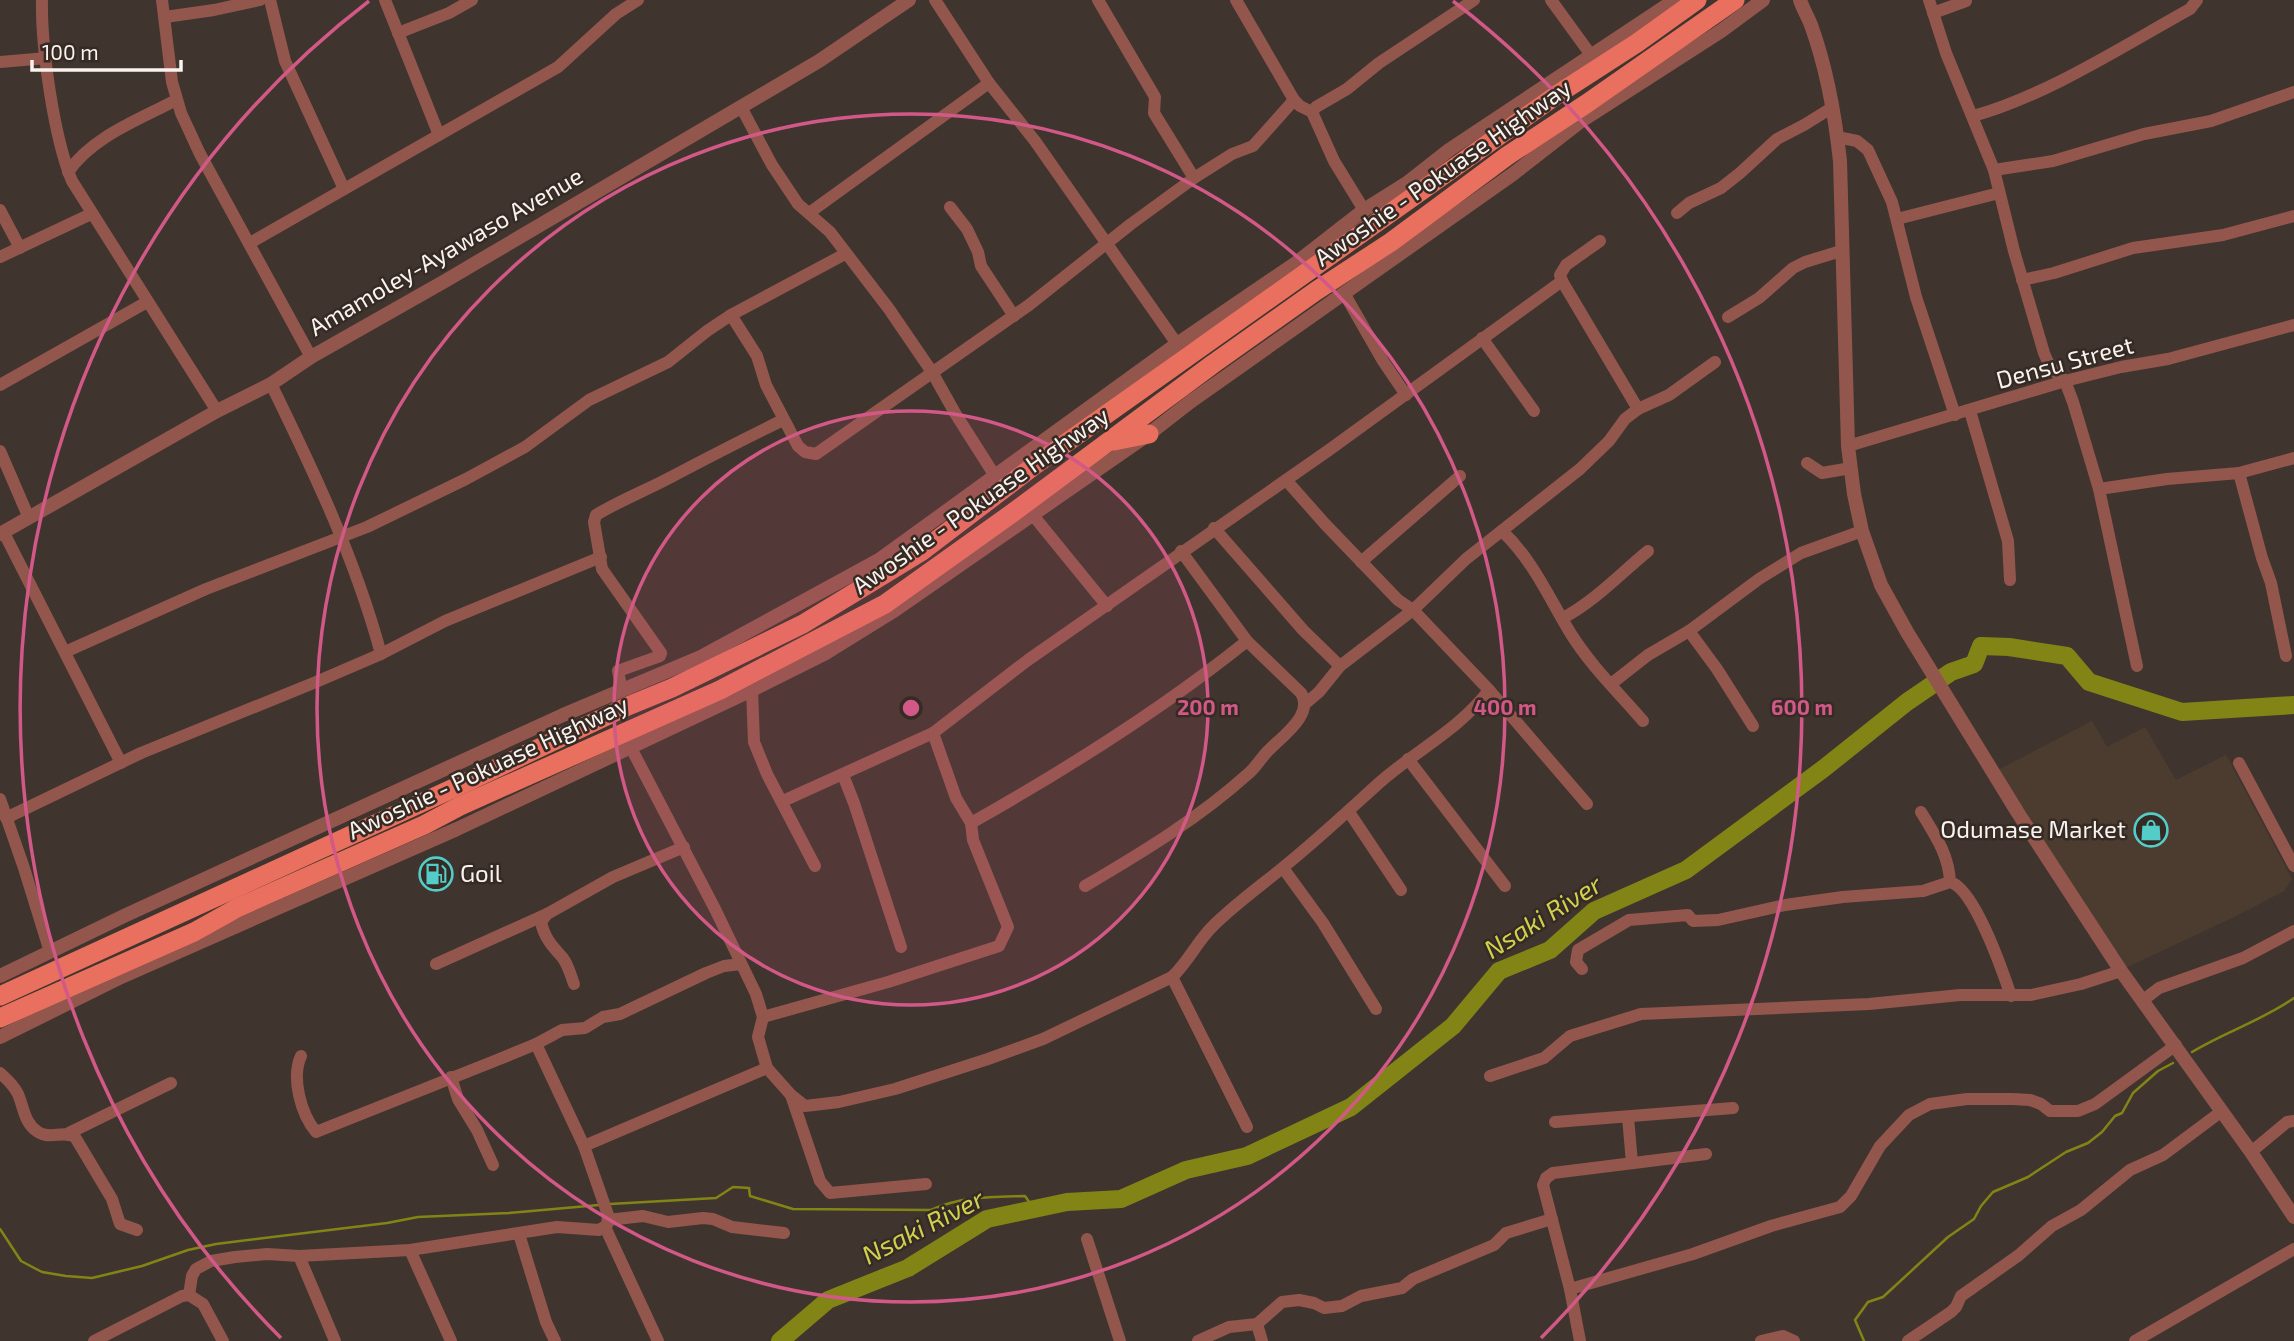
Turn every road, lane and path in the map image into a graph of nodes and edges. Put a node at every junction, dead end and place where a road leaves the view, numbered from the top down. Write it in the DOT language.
graph roads {
  1 [pos="42,0"];
  2 [pos="162,0"];
  3 [pos="260,0"];
  4 [pos="270,0"];
  5 [pos="385,0"];
  6 [pos="472,0"];
  7 [pos="638,0"];
  8 [pos="909,0"];
  9 [pos="935,0"];
  10 [pos="1098,0"];
  11 [pos="1253,0"];
  12 [pos="1474,0"];
  13 [pos="1551,0"];
  14 [pos="1675,0"];
  15 [pos="1697,0"];
  16 [pos="1735,0"];
  17 [pos="1763,0"];
  18 [pos="1800,0"];
  19 [pos="2197,0"];
  20 [pos="1966,1"];
  21 [pos="1239,4"];
  22 [pos="1931,6"];
  23 [pos="165,17"];
  24 [pos="398,33"];
  25 [pos="1613,40"];
  26 [pos="47,58"];
  27 [pos="1596,60"];
  28 [pos="0,62"];
  29 [pos="989,83"];
  30 [pos="2294,92"];
  31 [pos="176,100"];
  32 [pos="1294,100"];
  33 [pos="740,107"];
  34 [pos="1833,107"];
  35 [pos="1312,112"];
  36 [pos="1973,116"];
  37 [pos="439,135"];
  38 [pos="1838,137"];
  39 [pos="1994,170"];
  40 [pos="68,172"];
  41 [pos="1194,178"];
  42 [pos="344,189"];
  43 [pos="1998,194"];
  44 [pos="950,207"];
  45 [pos="0,210"];
  46 [pos="1364,210"];
  47 [pos="809,213"];
  48 [pos="1676,213"];
  49 [pos="91,214"];
  50 [pos="2294,216"];
  51 [pos="1897,219"];
  52 [pos="1600,241"];
  53 [pos="250,243"];
  54 [pos="1106,245"];
  55 [pos="20,248"];
  56 [pos="1841,251"];
  57 [pos="845,254"];
  58 [pos="0,257"];
  59 [pos="2022,280"];
  60 [pos="1562,281"];
  61 [pos="1344,293"];
  62 [pos="147,302"];
  63 [pos="731,315"];
  64 [pos="1014,316"];
  65 [pos="1728,317"];
  66 [pos="2294,325"];
  67 [pos="1482,338"];
  68 [pos="1177,344"];
  69 [pos="311,357"];
  70 [pos="1715,362"];
  71 [pos="932,372"];
  72 [pos="2065,382"];
  73 [pos="271,384"];
  74 [pos="0,385"];
  75 [pos="1406,395"];
  76 [pos="1638,409"];
  77 [pos="217,411"];
  78 [pos="1534,411"];
  79 [pos="1970,411"];
  80 [pos="1955,415"];
  81 [pos="783,420"];
  82 [pos="1149,434"];
  83 [pos="1110,442"];
  84 [pos="1848,446"];
  85 [pos="0,451"];
  86 [pos="2294,458"];
  87 [pos="1807,463"];
  88 [pos="1851,468"];
  89 [pos="2239,473"];
  90 [pos="995,475"];
  91 [pos="1460,476"];
  92 [pos="1286,480"];
  93 [pos="2099,489"];
  94 [pos="1032,514"];
  95 [pos="29,518"];
  96 [pos="1214,528"];
  97 [pos="1502,531"];
  98 [pos="1862,531"];
  99 [pos="2,533"];
  100 [pos="341,537"];
  101 [pos="1181,551"];
  102 [pos="1648,551"];
  103 [pos="601,556"];
  104 [pos="1361,562"];
  105 [pos="2010,580"];
  106 [pos="1107,606"];
  107 [pos="1413,610"];
  108 [pos="1563,618"];
  109 [pos="1689,631"];
  110 [pos="1247,641"];
  111 [pos="65,652"];
  112 [pos="382,654"];
  113 [pos="2286,656"];
  114 [pos="1340,666"];
  115 [pos="2137,666"];
  116 [pos="1611,684"];
  117 [pos="673,688"];
  118 [pos="1489,690"];
  119 [pos="622,691"];
  120 [pos="751,691"];
  121 [pos="1306,702"];
  122 [pos="674,710"];
  123 [pos="1643,721"];
  124 [pos="1753,726"];
  125 [pos="933,733"];
  126 [pos="630,746"];
  127 [pos="1408,760"];
  128 [pos="121,763"];
  129 [pos="2239,763"];
  130 [pos="843,775"];
  131 [pos="0,799"];
  132 [pos="783,801"];
  133 [pos="1587,804"];
  134 [pos="1349,812"];
  135 [pos="1920,812"];
  136 [pos="6,818"];
  137 [pos="971,823"];
  138 [pos="684,847"];
  139 [pos="815,866"];
  140 [pos="2294,866"];
  141 [pos="1283,868"];
  142 [pos="1950,882"];
  143 [pos="1084,886"];
  144 [pos="1505,886"];
  145 [pos="1401,890"];
  146 [pos="187,909"];
  147 [pos="547,914"];
  148 [pos="2294,931"];
  149 [pos="194,932"];
  150 [pos="901,947"];
  151 [pos="50,952"];
  152 [pos="436,964"];
  153 [pos="741,964"];
  154 [pos="1582,969"];
  155 [pos="2121,971"];
  156 [pos="0,976"];
  157 [pos="1172,978"];
  158 [pos="574,984"];
  159 [pos="0,996"];
  160 [pos="2011,996"];
  161 [pos="2142,1001"];
  162 [pos="1376,1009"];
  163 [pos="763,1017"];
  164 [pos="0,1018"];
  165 [pos="0,1037"];
  166 [pos="536,1044"];
  167 [pos="2176,1045"];
  168 [pos="301,1056"];
  169 [pos="766,1068"];
  170 [pos="0,1073"];
  171 [pos="1490,1076"];
  172 [pos="450,1077"];
  173 [pos="171,1083"];
  174 [pos="791,1094"];
  175 [pos="1733,1108"];
  176 [pos="2222,1111"];
  177 [pos="1628,1117"];
  178 [pos="2294,1121"];
  179 [pos="1555,1122"];
  180 [pos="1247,1126"];
  181 [pos="69,1133"];
  182 [pos="584,1146"];
  183 [pos="2251,1152"];
  184 [pos="1706,1154"];
  185 [pos="1632,1163"];
  186 [pos="493,1165"];
  187 [pos="926,1184"];
  188 [pos="2294,1217"];
  189 [pos="1552,1219"];
  190 [pos="606,1223"];
  191 [pos="137,1230"];
  192 [pos="784,1233"];
  193 [pos="519,1234"];
  194 [pos="1087,1239"];
  195 [pos="2294,1249"];
  196 [pos="410,1250"];
  197 [pos="299,1256"];
  198 [pos="1570,1289"];
  199 [pos="189,1295"];
  200 [pos="1257,1324"];
  201 [pos="110,1337"];
  202 [pos="94,1341"];
  203 [pos="223,1341"];
  204 [pos="335,1341"];
  205 [pos="452,1341"];
  206 [pos="555,1341"];
  207 [pos="658,1341"];
  208 [pos="1120,1341"];
  209 [pos="1198,1341"];
  210 [pos="1262,1341"];
  211 [pos="1580,1341"];
  212 [pos="1761,1341"];
  213 [pos="1794,1341"];
  214 [pos="1908,1341"];
  215 [pos="2135,1341"];
  1 -- 26 [label="street"];
  2 -- 23 [label="street"];
  3 -- 23 [label="street"];
  4 -- 42 [label="street"];
  5 -- 24 [label="street"];
  6 -- 24 [label="street"];
  7 -- 37 [label="street"];
  8 -- 33 [label="street, Amamoley-Ayawaso Avenue"];
  9 -- 29 [label="street"];
  10 -- 41 [label="street"];
  11 -- 21 [label="street"];
  12 -- 35 [label="street"];
  13 -- 27 [label="street"];
  14 -- 25 [label="street"];
  15 -- 27 [label="main road, Awoshie - Pokuase Highway"];
  16 -- 83 [label="main road, Awoshie - Pokuase Highway"];
  17 -- 61 [label="street"];
  18 -- 34 [label="street"];
  19 -- 36 [label="street"];
  20 -- 22 [label="street"];
  21 -- 32 [label="street"];
  22 -- 36 [label="street"];
  23 -- 31 [label="street"];
  24 -- 37 [label="street"];
  25 -- 27 [label="main road"];
  26 -- 28 [label="street"];
  26 -- 40 [label="street"];
  27 -- 46 [label="street"];
  27 -- 117 [label="main road, Awoshie - Pokuase Highway"];
  29 -- 47 [label="street"];
  29 -- 54 [label="street"];
  30 -- 39 [label="street"];
  31 -- 40 [label="street"];
  31 -- 53 [label="street"];
  32 -- 35 [label="street"];
  32 -- 41 [label="street"];
  33 -- 47 [label="street"];
  33 -- 69 [label="street, Amamoley-Ayawaso Avenue"];
  34 -- 38 [label="street"];
  34 -- 48 [label="street"];
  35 -- 46 [label="street"];
  36 -- 39 [label="street"];
  37 -- 42 [label="street"];
  38 -- 51 [label="street"];
  38 -- 56 [label="street"];
  39 -- 43 [label="street"];
  40 -- 49 [label="street"];
  41 -- 54 [label="street"];
  42 -- 53 [label="street"];
  43 -- 51 [label="street"];
  43 -- 59 [label="street"];
  44 -- 64 [label="street"];
  45 -- 55 [label="street"];
  46 -- 68 [label="street"];
  47 -- 57 [label="street"];
  49 -- 55 [label="street"];
  49 -- 62 [label="street"];
  50 -- 59 [label="street"];
  51 -- 80 [label="street"];
  52 -- 60 [label="street"];
  53 -- 69 [label="street"];
  54 -- 64 [label="street"];
  54 -- 68 [label="street"];
  55 -- 58 [label="street"];
  56 -- 65 [label="street"];
  56 -- 84 [label="street"];
  57 -- 63 [label="street"];
  57 -- 71 [label="street"];
  59 -- 72 [label="street"];
  60 -- 67 [label="street"];
  60 -- 76 [label="street"];
  61 -- 75 [label="street"];
  61 -- 82 [label="street"];
  62 -- 74 [label="street"];
  62 -- 77 [label="street"];
  63 -- 81 [label="street"];
  63 -- 100 [label="street"];
  64 -- 71 [label="street"];
  66 -- 72 [label="street, Densu Street"];
  67 -- 75 [label="street"];
  67 -- 78 [label="street"];
  68 -- 90 [label="street"];
  69 -- 73 [label="street, Amamoley-Ayawaso Avenue"];
  70 -- 76 [label="street"];
  71 -- 81 [label="street"];
  71 -- 90 [label="street"];
  72 -- 79 [label="street, Densu Street"];
  72 -- 93 [label="street"];
  73 -- 77 [label="street, Amamoley-Ayawaso Avenue"];
  73 -- 100 [label="street"];
  75 -- 92 [label="street"];
  76 -- 97 [label="street"];
  77 -- 95 [label="street, Amamoley-Ayawaso Avenue"];
  79 -- 80 [label="street, Densu Street"];
  79 -- 105 [label="street"];
  80 -- 84 [label="street, Densu Street"];
  81 -- 103 [label="street"];
  82 -- 83 [label="main road"];
  82 -- 94 [label="street"];
  83 -- 122 [label="main road, Awoshie - Pokuase Highway"];
  84 -- 88 [label="street"];
  85 -- 95 [label="street"];
  86 -- 89 [label="street"];
  87 -- 88 [label="street"];
  88 -- 98 [label="street"];
  89 -- 93 [label="street"];
  89 -- 113 [label="street"];
  90 -- 119 [label="street"];
  91 -- 104 [label="street"];
  92 -- 96 [label="street"];
  92 -- 104 [label="street"];
  93 -- 115 [label="street"];
  94 -- 106 [label="street"];
  94 -- 120 [label="street"];
  95 -- 99 [label="street, Amamoley-Ayawaso Avenue"];
  96 -- 101 [label="street"];
  96 -- 114 [label="street"];
  97 -- 107 [label="street"];
  97 -- 108 [label="street"];
  98 -- 109 [label="street"];
  98 -- 155 [label="street"];
  99 -- 111 [label="street"];
  100 -- 111 [label="street"];
  100 -- 112 [label="street"];
  101 -- 106 [label="street"];
  101 -- 110 [label="street"];
  102 -- 108 [label="street"];
  103 -- 112 [label="street"];
  103 -- 119 [label="street"];
  104 -- 107 [label="street"];
  106 -- 125 [label="street"];
  107 -- 114 [label="street"];
  107 -- 118 [label="street"];
  108 -- 116 [label="street"];
  109 -- 116 [label="street"];
  109 -- 124 [label="street"];
  110 -- 121 [label="street"];
  110 -- 137 [label="street"];
  111 -- 128 [label="street"];
  112 -- 128 [label="street"];
  114 -- 121 [label="street"];
  116 -- 123 [label="street"];
  117 -- 122 [label="main road"];
  117 -- 146 [label="main road, Awoshie - Pokuase Highway"];
  118 -- 127 [label="street"];
  118 -- 133 [label="street"];
  119 -- 151 [label="street"];
  120 -- 126 [label="street"];
  120 -- 132 [label="street"];
  121 -- 143 [label="street"];
  122 -- 149 [label="main road, Awoshie - Pokuase Highway"];
  125 -- 130 [label="street"];
  125 -- 137 [label="street"];
  126 -- 138 [label="street"];
  126 -- 165 [label="street"];
  127 -- 134 [label="street"];
  127 -- 144 [label="street"];
  128 -- 136 [label="street"];
  129 -- 140 [label="street"];
  130 -- 132 [label="street"];
  130 -- 150 [label="street"];
  131 -- 136 [label="street"];
  132 -- 139 [label="street"];
  134 -- 141 [label="street"];
  134 -- 145 [label="street"];
  135 -- 142 [label="street"];
  136 -- 151 [label="street"];
  137 -- 163 [label="street"];
  138 -- 147 [label="street"];
  138 -- 153 [label="street"];
  141 -- 157 [label="street"];
  141 -- 162 [label="street"];
  142 -- 154 [label="street"];
  142 -- 160 [label="street"];
  146 -- 149 [label="main road"];
  146 -- 159 [label="main road, Awoshie - Pokuase Highway"];
  147 -- 152 [label="street"];
  147 -- 158 [label="street"];
  148 -- 161 [label="street"];
  149 -- 164 [label="main road, Awoshie - Pokuase Highway"];
  151 -- 156 [label="street"];
  153 -- 163 [label="street"];
  153 -- 166 [label="street"];
  155 -- 160 [label="street"];
  155 -- 161 [label="street"];
  157 -- 174 [label="street"];
  157 -- 180 [label="street"];
  160 -- 171 [label="street"];
  161 -- 167 [label="street"];
  163 -- 169 [label="street"];
  166 -- 172 [label="street"];
  166 -- 182 [label="street"];
  167 -- 176 [label="street"];
  167 -- 198 [label="street"];
  168 -- 172 [label="street"];
  169 -- 174 [label="street"];
  169 -- 182 [label="street"];
  170 -- 181 [label="street"];
  172 -- 186 [label="street"];
  173 -- 181 [label="street"];
  174 -- 187 [label="street"];
  175 -- 177 [label="street"];
  176 -- 183 [label="street"];
  176 -- 214 [label="street"];
  177 -- 179 [label="street"];
  177 -- 185 [label="street"];
  178 -- 183 [label="street"];
  181 -- 191 [label="street"];
  182 -- 190 [label="street"];
  183 -- 188 [label="street"];
  184 -- 185 [label="street"];
  185 -- 189 [label="street"];
  189 -- 198 [label="street"];
  189 -- 200 [label="street"];
  190 -- 192 [label="street"];
  190 -- 193 [label="street"];
  190 -- 207 [label="street"];
  193 -- 196 [label="street"];
  193 -- 206 [label="street"];
  194 -- 208 [label="street"];
  195 -- 215 [label="street"];
  196 -- 197 [label="street"];
  196 -- 205 [label="street"];
  197 -- 199 [label="street"];
  197 -- 204 [label="street"];
  198 -- 211 [label="street"];
  199 -- 201 [label="street"];
  199 -- 203 [label="street"];
  200 -- 209 [label="street"];
  200 -- 210 [label="street"];
  201 -- 202 [label="street"];
  212 -- 213 [label="street"];
}
